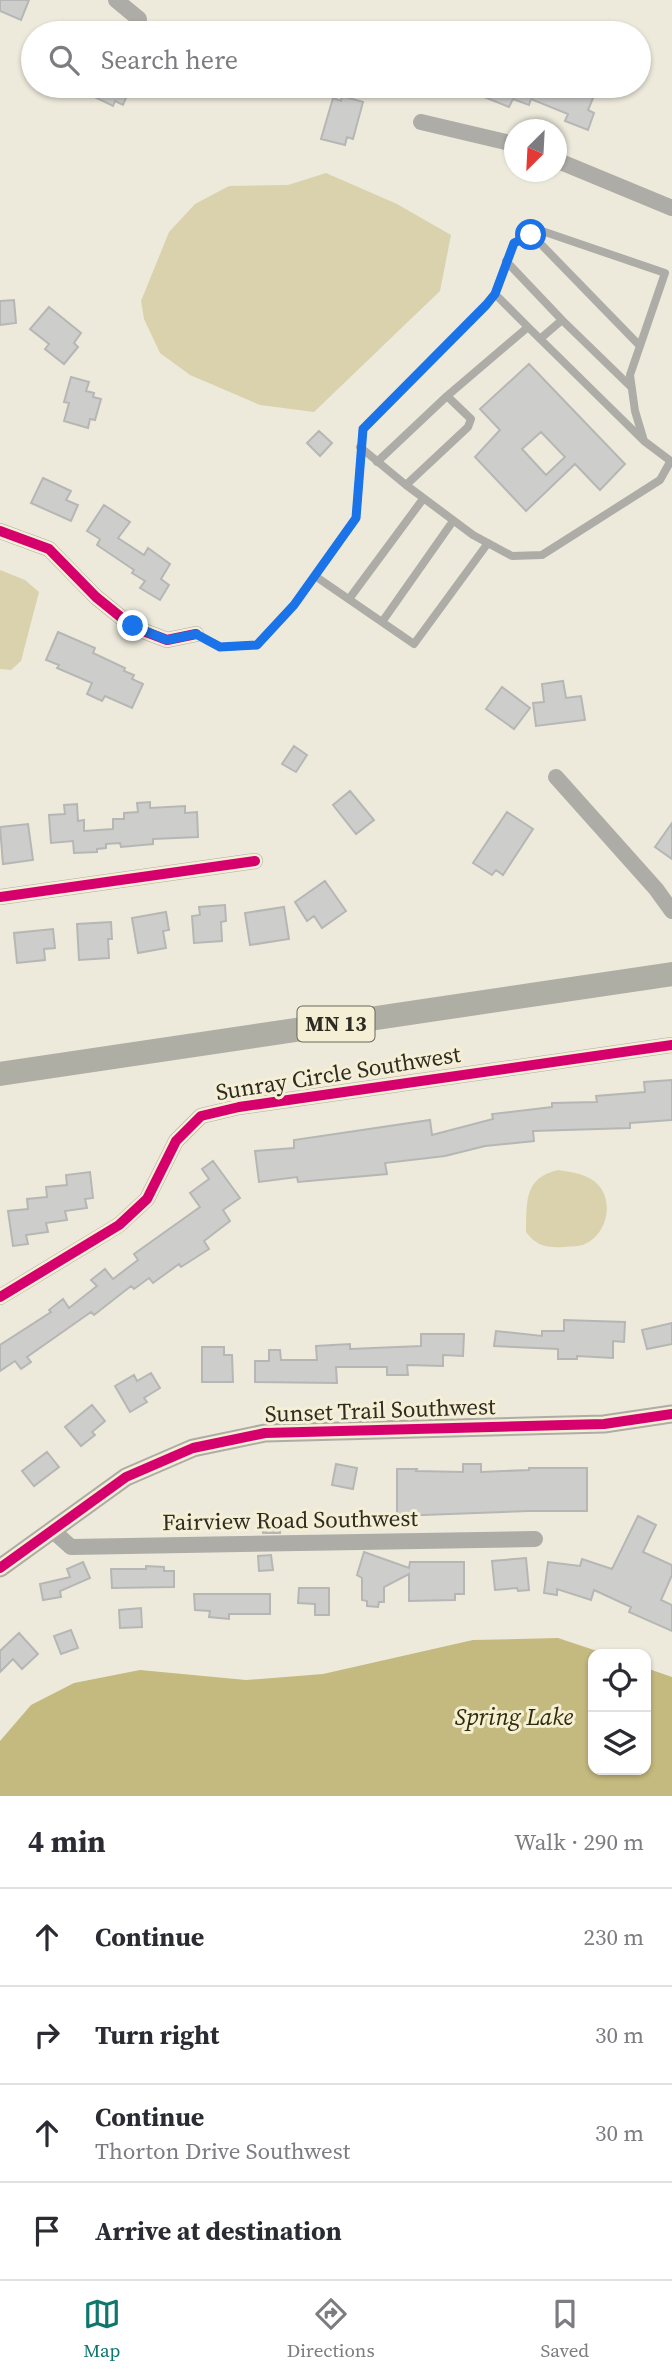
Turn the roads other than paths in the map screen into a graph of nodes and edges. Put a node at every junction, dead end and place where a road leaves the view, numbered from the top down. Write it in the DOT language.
graph roads {
  1 [pos="117,0"];
  2 [pos="139,19"];
  3 [pos="421,122"];
  4 [pos="504,142"];
  5 [pos="567,165"];
  6 [pos="672,208"];
  7 [pos="531,235"];
  8 [pos="506,261"];
  9 [pos="495,294"];
  10 [pos="562,320"];
  11 [pos="528,327"];
  12 [pos="540,339"];
  13 [pos="640,346"];
  14 [pos="630,386"];
  15 [pos="447,396"];
  16 [pos="644,441"];
  17 [pos="360,447"];
  18 [pos="377,462"];
  19 [pos="671,462"];
  20 [pos="405,485"];
  21 [pos="423,499"];
  22 [pos="453,521"];
  23 [pos="0,531"];
  24 [pos="488,543"];
  25 [pos="315,576"];
  26 [pos="349,599"];
  27 [pos="382,622"];
  28 [pos="196,634"];
  29 [pos="556,777"];
  30 [pos="255,861"];
  31 [pos="0,897"];
  32 [pos="672,911"];
  33 [pos="672,974"];
  34 [pos="672,1045"];
  35 [pos="0,1074"];
  36 [pos="0,1297"];
  37 [pos="672,1414"];
  38 [pos="52,1530"];
  39 [pos="535,1539"];
  40 [pos="0,1568"];
  1 -- 2 [label="street"];
  3 -- 4 [label="street"];
  5 -- 6 [label="street"];
  7 -- 8 [label="lane"];
  7 -- 13 [label="lane"];
  7 -- 13 [label="lane"];
  8 -- 9 [label="lane"];
  8 -- 10 [label="lane"];
  9 -- 11 [label="lane"];
  9 -- 17 [label="lane"];
  10 -- 12 [label="lane"];
  10 -- 14 [label="lane"];
  11 -- 12 [label="lane"];
  11 -- 15 [label="lane"];
  12 -- 16 [label="lane"];
  13 -- 14 [label="lane"];
  14 -- 16 [label="lane"];
  15 -- 18 [label="lane"];
  15 -- 20 [label="lane"];
  16 -- 19 [label="lane"];
  17 -- 18 [label="lane"];
  17 -- 25 [label="lane"];
  18 -- 20 [label="lane"];
  19 -- 24 [label="lane"];
  20 -- 21 [label="lane"];
  21 -- 22 [label="lane"];
  21 -- 26 [label="lane"];
  22 -- 24 [label="lane"];
  22 -- 27 [label="lane"];
  23 -- 28 [label="street"];
  24 -- 27 [label="lane"];
  25 -- 26 [label="lane"];
  25 -- 28 [label="lane"];
  26 -- 27 [label="lane"];
  29 -- 32 [label="street"];
  30 -- 31 [label="street"];
  33 -- 35 [label="main road, MN 13"];
  34 -- 36 [label="street, Sunray Circle Southwest"];
  37 -- 38 [label="street, Sunset Trail Southwest"];
  38 -- 39 [label="street, Fairview Road Southwest"];
  38 -- 40 [label="street, Sunset Trail Southwest"];
}
